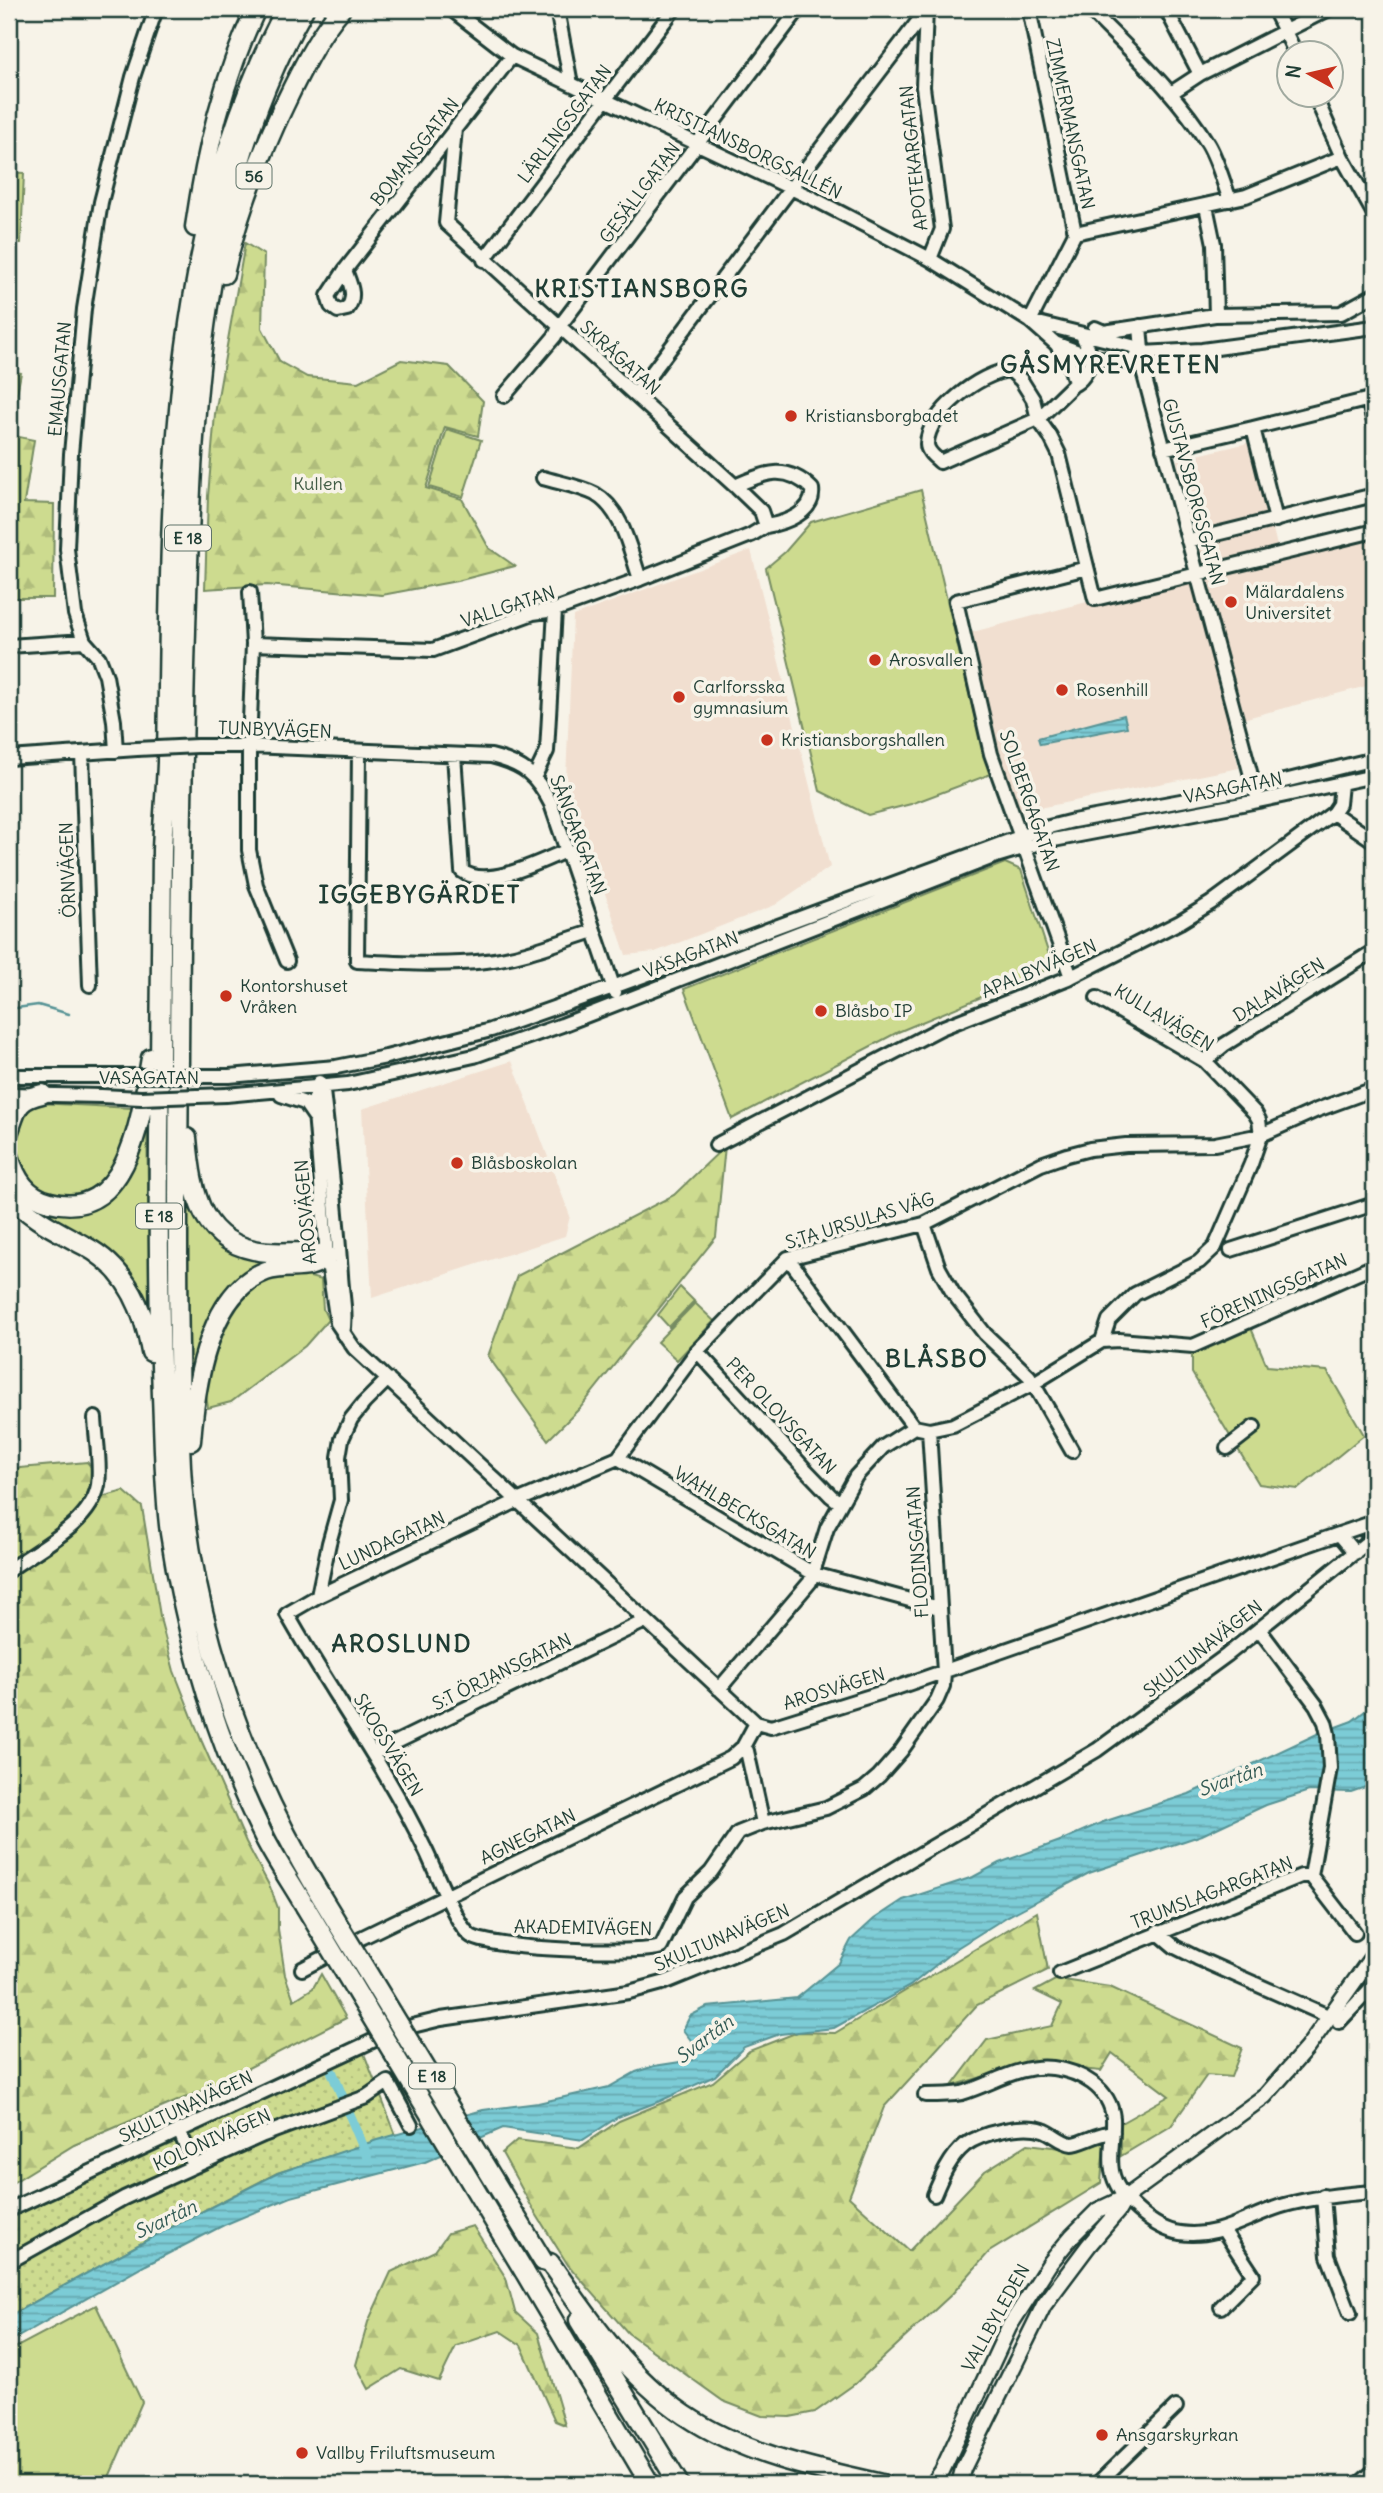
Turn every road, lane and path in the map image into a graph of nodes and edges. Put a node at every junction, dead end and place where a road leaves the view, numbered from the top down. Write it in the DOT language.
graph roads {
  1 [pos="156,9"];
  2 [pos="256,9"];
  3 [pos="286,9"];
  4 [pos="304,9"];
  5 [pos="341,9"];
  6 [pos="451,9"];
  7 [pos="557,9"];
  8 [pos="674,9"];
  9 [pos="799,9"];
  10 [pos="1029,9"];
  11 [pos="1090,9"];
  12 [pos="1166,9"];
  13 [pos="1275,9"];
  14 [pos="1329,9"];
  15 [pos="926,10"];
  16 [pos="1284,30"];
  17 [pos="1288,38"];
  18 [pos="512,56"];
  19 [pos="1200,74"];
  20 [pos="571,84"];
  21 [pos="1171,93"];
  22 [pos="603,100"];
  23 [pos="1320,108"];
  24 [pos="455,129"];
  25 [pos="699,144"];
  26 [pos="1342,158"];
  27 [pos="796,181"];
  28 [pos="1230,200"];
  29 [pos="1206,206"];
  30 [pos="1374,214"];
  31 [pos="1075,233"];
  32 [pos="930,259"];
  33 [pos="484,260"];
  34 [pos="345,270"];
  35 [pos="1374,295"];
  36 [pos="193,296"];
  37 [pos="1216,315"];
  38 [pos="1030,320"];
  39 [pos="1140,326"];
  40 [pos="559,327"];
  41 [pos="1374,327"];
  42 [pos="1097,333"];
  43 [pos="203,342"];
  44 [pos="1055,343"];
  45 [pos="1086,348"];
  46 [pos="1141,353"];
  47 [pos="1074,382"];
  48 [pos="635,395"];
  49 [pos="504,396"];
  50 [pos="1038,419"];
  51 [pos="1374,422"];
  52 [pos="1254,428"];
  53 [pos="1163,449"];
  54 [pos="543,478"];
  55 [pos="736,486"];
  56 [pos="1374,495"];
  57 [pos="1276,520"];
  58 [pos="763,528"];
  59 [pos="1374,531"];
  60 [pos="1188,541"];
  61 [pos="1087,568"];
  62 [pos="1198,575"];
  63 [pos="640,579"];
  64 [pos="250,592"];
  65 [pos="555,610"];
  66 [pos="84,640"];
  67 [pos="253,644"];
  68 [pos="9,646"];
  69 [pos="249,746"];
  70 [pos="116,751"];
  71 [pos="359,751"];
  72 [pos="82,753"];
  73 [pos="454,755"];
  74 [pos="9,758"];
  75 [pos="1374,759"];
  76 [pos="535,776"];
  77 [pos="1374,776"];
  78 [pos="1341,784"];
  79 [pos="1254,787"];
  80 [pos="1258,801"];
  81 [pos="1333,813"];
  82 [pos="1374,841"];
  83 [pos="1023,842"];
  84 [pos="568,850"];
  85 [pos="594,931"];
  86 [pos="1374,951"];
  87 [pos="287,961"];
  88 [pos="1071,977"];
  89 [pos="90,985"];
  90 [pos="613,987"];
  91 [pos="1097,998"];
  92 [pos="618,1002"];
  93 [pos="160,1035"];
  94 [pos="1205,1061"];
  95 [pos="178,1062"];
  96 [pos="318,1070"];
  97 [pos="9,1076"];
  98 [pos="348,1084"];
  99 [pos="319,1087"];
  100 [pos="1374,1089"];
  101 [pos="270,1093"];
  102 [pos="9,1094"];
  103 [pos="42,1094"];
  104 [pos="316,1119"];
  105 [pos="327,1129"];
  106 [pos="9,1131"];
  107 [pos="1261,1135"];
  108 [pos="716,1145"];
  109 [pos="9,1156"];
  110 [pos="9,1194"];
  111 [pos="1374,1204"];
  112 [pos="924,1224"];
  113 [pos="1231,1250"];
  114 [pos="333,1256"];
  115 [pos="788,1258"];
  116 [pos="1374,1266"];
  117 [pos="1102,1341"];
  118 [pos="697,1351"];
  119 [pos="388,1379"];
  120 [pos="1034,1383"];
  121 [pos="173,1398"];
  122 [pos="95,1418"];
  123 [pos="914,1427"];
  124 [pos="1254,1427"];
  125 [pos="929,1430"];
  126 [pos="173,1432"];
  127 [pos="1227,1448"];
  128 [pos="1072,1451"];
  129 [pos="618,1458"];
  130 [pos="517,1501"];
  131 [pos="840,1503"];
  132 [pos="1374,1522"];
  133 [pos="1339,1534"];
  134 [pos="1374,1537"];
  135 [pos="1354,1553"];
  136 [pos="9,1570"];
  137 [pos="814,1574"];
  138 [pos="318,1595"];
  139 [pos="939,1608"];
  140 [pos="289,1618"];
  141 [pos="645,1621"];
  142 [pos="1259,1629"];
  143 [pos="944,1672"];
  144 [pos="719,1689"];
  145 [pos="756,1723"];
  146 [pos="743,1747"];
  147 [pos="374,1754"];
  148 [pos="763,1823"];
  149 [pos="1311,1876"];
  150 [pos="447,1895"];
  151 [pos="1157,1932"];
  152 [pos="1355,1933"];
  153 [pos="1374,1954"];
  154 [pos="302,1969"];
  155 [pos="1060,1973"];
  156 [pos="1374,1985"];
  157 [pos="1334,2019"];
  158 [pos="925,2095"];
  159 [pos="411,2126"];
  160 [pos="179,2130"];
  161 [pos="1113,2132"];
  162 [pos="194,2166"];
  163 [pos="1374,2192"];
  164 [pos="934,2195"];
  165 [pos="1323,2196"];
  166 [pos="1126,2197"];
  167 [pos="9,2210"];
  168 [pos="1224,2231"];
  169 [pos="543,2261"];
  170 [pos="9,2262"];
  171 [pos="1221,2307"];
  172 [pos="1350,2313"];
  173 [pos="1176,2407"];
  174 [pos="615,2424"];
  175 [pos="1374,2471"];
  176 [pos="637,2484"];
  177 [pos="650,2484"];
  178 [pos="679,2484"];
  179 [pos="882,2484"];
  180 [pos="933,2484"];
  181 [pos="943,2484"];
  182 [pos="959,2484"];
  183 [pos="1097,2484"];
  184 [pos="1359,2484"];
  1 -- 66 [label="street, EMAUSGATAN"];
  2 -- 36 [label="highway"];
  3 -- 36 [label="highway, E 18"];
  4 -- 43 [label="highway, E 18"];
  5 -- 43 [label="highway, 56"];
  6 -- 18 [label="street, KRISTIANSBORGSALLÉN"];
  7 -- 20 [label="street"];
  8 -- 22 [label="street, LÄRLINGSGATAN"];
  9 -- 25 [label="street, GESÄLLGATAN"];
  10 -- 31 [label="street, ZIMMERMANSGATAN"];
  11 -- 21 [label="street"];
  12 -- 19 [label="street"];
  13 -- 16 [label="street"];
  14 -- 16 [label="street"];
  15 -- 27 [label="street"];
  15 -- 32 [label="street, APOTEKARGATAN"];
  16 -- 17 [label="street"];
  16 -- 19 [label="street"];
  18 -- 20 [label="street, KRISTIANSBORGSALLÉN"];
  18 -- 24 [label="street, BOMANSGATAN"];
  19 -- 21 [label="street"];
  20 -- 22 [label="street, KRISTIANSBORGSALLÉN"];
  21 -- 28 [label="street"];
  22 -- 25 [label="street, KRISTIANSBORGSALLÉN"];
  22 -- 33 [label="street, LÄRLINGSGATAN"];
  23 -- 26 [label="street"];
  24 -- 33 [label="street, SKRÅGATAN"];
  24 -- 34 [label="street, BOMANSGATAN"];
  25 -- 27 [label="street, KRISTIANSBORGSALLÉN"];
  25 -- 40 [label="street, GESÄLLGATAN"];
  26 -- 28 [label="street"];
  26 -- 30 [label="street"];
  27 -- 32 [label="street, KRISTIANSBORGSALLÉN"];
  27 -- 48 [label="street"];
  28 -- 29 [label="street"];
  29 -- 31 [label="street"];
  29 -- 37 [label="street"];
  31 -- 38 [label="street, ZIMMERMANSGATAN"];
  32 -- 38 [label="street, KRISTIANSBORGSALLÉN"];
  33 -- 40 [label="street, SKRÅGATAN"];
  35 -- 37 [label="street"];
  36 -- 93 [label="highway, E 18"];
  37 -- 39 [label="street"];
  38 -- 44 [label="street, KRISTIANSBORGSALLÉN"];
  38 -- 45 [label="street, KRISTIANSBORGSALLÉN"];
  39 -- 42 [label="street"];
  39 -- 46 [label="street"];
  40 -- 48 [label="street, SKRÅGATAN"];
  40 -- 49 [label="street, GESÄLLGATAN"];
  41 -- 46 [label="street, KRISTIANSBORGSALLÉN"];
  42 -- 45 [label="street"];
  42 -- 46 [label="street, KRISTIANSBORGSALLÉN"];
  43 -- 95 [label="highway, E 18"];
  44 -- 45 [label="street, KRISTIANSBORGSALLÉN"];
  44 -- 47 [label="street"];
  45 -- 46 [label="street, KRISTIANSBORGSALLÉN"];
  45 -- 47 [label="street"];
  46 -- 53 [label="street, GUSTAVSBORGSGATAN"];
  47 -- 50 [label="street"];
  48 -- 55 [label="street, SKRÅGATAN"];
  50 -- 50 [label="street"];
  50 -- 61 [label="street"];
  51 -- 52 [label="street"];
  52 -- 53 [label="street"];
  52 -- 57 [label="street"];
  53 -- 60 [label="street, GUSTAVSBORGSGATAN"];
  54 -- 63 [label="street"];
  55 -- 58 [label="street, SKRÅGATAN"];
  55 -- 58 [label="street, VALLGATAN"];
  56 -- 57 [label="street"];
  57 -- 60 [label="street"];
  58 -- 63 [label="street, VALLGATAN"];
  59 -- 62 [label="street"];
  60 -- 62 [label="street, GUSTAVSBORGSGATAN"];
  61 -- 62 [label="street"];
  61 -- 83 [label="street, SOLBERGAGATAN"];
  62 -- 79 [label="street, GUSTAVSBORGSGATAN"];
  63 -- 65 [label="street, VALLGATAN"];
  64 -- 67 [label="street"];
  65 -- 67 [label="street, VALLGATAN"];
  65 -- 76 [label="street, SÅNGARGATAN"];
  66 -- 68 [label="street"];
  66 -- 70 [label="street, EMAUSGATAN"];
  67 -- 69 [label="street"];
  69 -- 70 [label="street, TUNBYVÄGEN, bridge"];
  69 -- 71 [label="street, TUNBYVÄGEN"];
  69 -- 87 [label="street"];
  70 -- 72 [label="street, TUNBYVÄGEN"];
  71 -- 73 [label="street, TUNBYVÄGEN"];
  71 -- 85 [label="street"];
  72 -- 74 [label="street, TUNBYVÄGEN"];
  72 -- 89 [label="street, ÖRNVÄGEN"];
  73 -- 76 [label="street, TUNBYVÄGEN"];
  73 -- 84 [label="street"];
  75 -- 79 [label="street, VASAGATAN"];
  76 -- 84 [label="street, SÅNGARGATAN"];
  77 -- 78 [label="street, VASAGATAN"];
  78 -- 80 [label="street, VASAGATAN"];
  78 -- 81 [label="street"];
  79 -- 80 [label="street, GUSTAVSBORGSGATAN"];
  79 -- 83 [label="street, VASAGATAN"];
  80 -- 83 [label="street, VASAGATAN"];
  81 -- 82 [label="street"];
  81 -- 88 [label="street, APALBYVÄGEN"];
  83 -- 88 [label="street, SOLBERGAGATAN"];
  83 -- 90 [label="street, VASAGATAN"];
  83 -- 92 [label="street, VASAGATAN"];
  84 -- 85 [label="street, SÅNGARGATAN"];
  85 -- 90 [label="street, SÅNGARGATAN"];
  86 -- 94 [label="street, DALAVÄGEN"];
  88 -- 108 [label="street, APALBYVÄGEN"];
  90 -- 92 [label="street, SÅNGARGATAN"];
  90 -- 96 [label="street, VASAGATAN"];
  91 -- 94 [label="street, KULLAVÄGEN"];
  92 -- 98 [label="street, VASAGATAN"];
  93 -- 109 [label="highway, E 18"];
  93 -- 121 [label="highway, E 18"];
  94 -- 107 [label="street, KULLAVÄGEN"];
  95 -- 114 [label="highway, E 18"];
  95 -- 121 [label="highway, E 18"];
  96 -- 97 [label="street, VASAGATAN, bridge"];
  96 -- 99 [label="street, AROSVÄGEN"];
  98 -- 99 [label="street, VASAGATAN"];
  98 -- 105 [label="street"];
  99 -- 101 [label="street, VASAGATAN"];
  99 -- 104 [label="street, AROSVÄGEN"];
  99 -- 105 [label="street, AROSVÄGEN"];
  100 -- 107 [label="street, S:TA URSULAS VÄG"];
  101 -- 103 [label="street, VASAGATAN, bridge"];
  101 -- 104 [label="street"];
  102 -- 103 [label="street, VASAGATAN"];
  103 -- 106 [label="highway"];
  104 -- 114 [label="street, AROSVÄGEN"];
  105 -- 114 [label="street, AROSVÄGEN"];
  107 -- 112 [label="street, S:TA URSULAS VÄG"];
  107 -- 117 [label="street"];
  110 -- 121 [label="highway, E 18"];
  111 -- 113 [label="street"];
  112 -- 115 [label="street, S:TA URSULAS VÄG"];
  112 -- 120 [label="street"];
  114 -- 119 [label="street, AROSVÄGEN"];
  114 -- 121 [label="highway, E 18"];
  115 -- 118 [label="street, S:TA URSULAS VÄG"];
  115 -- 123 [label="street"];
  116 -- 117 [label="street, FÖRENINGSGATAN"];
  117 -- 120 [label="street"];
  118 -- 129 [label="street, S:TA URSULAS VÄG"];
  118 -- 131 [label="street, PER OLOVSGATAN"];
  119 -- 130 [label="street, AROSVÄGEN"];
  119 -- 138 [label="street"];
  120 -- 125 [label="street"];
  120 -- 128 [label="street"];
  121 -- 126 [label="highway, E 18"];
  121 -- 126 [label="highway, E 18"];
  122 -- 136 [label="street"];
  123 -- 125 [label="street"];
  123 -- 131 [label="street"];
  124 -- 127 [label="street"];
  125 -- 139 [label="street, FLODINSGATAN"];
  126 -- 169 [label="highway, E 18, bridge"];
  126 -- 174 [label="highway, E 18, bridge"];
  129 -- 130 [label="street"];
  129 -- 137 [label="street, WAHLBECKSGATAN"];
  130 -- 138 [label="street, LUNDAGATAN"];
  130 -- 141 [label="street, AROSVÄGEN"];
  131 -- 137 [label="street"];
  132 -- 133 [label="street, AROSVÄGEN"];
  133 -- 135 [label="street"];
  133 -- 143 [label="street, AROSVÄGEN"];
  134 -- 135 [label="street, SKULTUNAVÄGEN"];
  135 -- 142 [label="street, SKULTUNAVÄGEN"];
  137 -- 139 [label="street, WAHLBECKSGATAN"];
  137 -- 144 [label="street"];
  138 -- 140 [label="street, LUNDAGATAN"];
  139 -- 143 [label="street, FLODINSGATAN"];
  140 -- 147 [label="street, SKOGSVÄGEN"];
  141 -- 144 [label="street, AROSVÄGEN"];
  141 -- 147 [label="street, S:T ÖRJANSGATAN"];
  142 -- 149 [label="street"];
  142 -- 160 [label="street, SKULTUNAVÄGEN"];
  143 -- 145 [label="street, AROSVÄGEN"];
  143 -- 148 [label="street, AKADEMIVÄGEN"];
  144 -- 145 [label="street, AROSVÄGEN"];
  145 -- 146 [label="street, AGNEGATAN"];
  146 -- 148 [label="street"];
  146 -- 150 [label="street, AGNEGATAN"];
  147 -- 150 [label="street, SKOGSVÄGEN"];
  148 -- 150 [label="street, AKADEMIVÄGEN"];
  149 -- 151 [label="street, TRUMSLAGARGATAN"];
  149 -- 152 [label="street, TRUMSLAGARGATAN"];
  150 -- 154 [label="street, AGNEGATAN"];
  151 -- 155 [label="street, TRUMSLAGARGATAN"];
  151 -- 157 [label="street"];
  153 -- 157 [label="main road, VALLBYLEDEN"];
  156 -- 157 [label="street"];
  157 -- 166 [label="main road, VALLBYLEDEN"];
  158 -- 161 [label="street"];
  159 -- 162 [label="street, KOLONIVÄGEN"];
  160 -- 162 [label="street"];
  160 -- 167 [label="street, SKULTUNAVÄGEN"];
  161 -- 164 [label="street"];
  161 -- 166 [label="street"];
  162 -- 170 [label="street, KOLONIVÄGEN"];
  163 -- 165 [label="street"];
  165 -- 168 [label="street"];
  165 -- 172 [label="street"];
  166 -- 168 [label="street"];
  166 -- 180 [label="main road, VALLBYLEDEN"];
  166 -- 182 [label="main road, VALLBYLEDEN"];
  168 -- 171 [label="street"];
  169 -- 178 [label="highway, E 18"];
  169 -- 179 [label="highway, E 18"];
  173 -- 183 [label="street"];
  174 -- 176 [label="highway, E 18"];
  174 -- 177 [label="highway, E 18"];
  175 -- 184 [label="street"];
  180 -- 181 [label="main road"];
}
